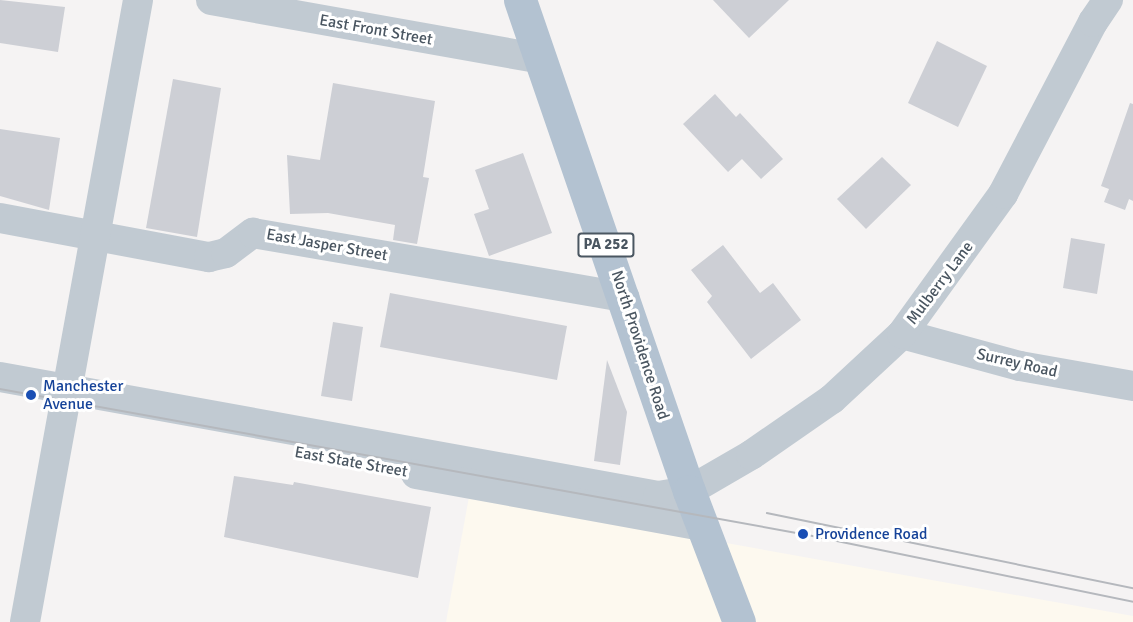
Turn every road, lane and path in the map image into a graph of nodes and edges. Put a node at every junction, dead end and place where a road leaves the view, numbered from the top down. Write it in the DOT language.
graph roads {
  1 [pos="138,0"];
  2 [pos="211,0"];
  3 [pos="520,0"];
  4 [pos="1108,0"];
  5 [pos="541,59"];
  6 [pos="0,218"];
  7 [pos="94,236"];
  8 [pos="625,297"];
  9 [pos="902,334"];
  10 [pos="0,377"];
  11 [pos="1133,386"];
  12 [pos="0,398"];
  13 [pos="68,400"];
  14 [pos="689,491"];
  15 [pos="703,526"];
  16 [pos="25,622"];
  17 [pos="740,622"];
  1 -- 7 [label="street"];
  2 -- 5 [label="street, East Front Street"];
  3 -- 5 [label="main road, North Providence Road / PA 252"];
  4 -- 9 [label="street, Mulberry Lane"];
  5 -- 8 [label="main road, North Providence Road / PA 252"];
  6 -- 7 [label="street, East Jasper Street"];
  7 -- 8 [label="street, East Jasper Street"];
  7 -- 13 [label="street"];
  8 -- 14 [label="main road, North Providence Road / PA 252"];
  9 -- 11 [label="street, Surrey Road"];
  9 -- 14 [label="street, Mulberry Lane"];
  10 -- 13 [label="street, East State Street"];
  12 -- 13 [label="street, East State Street"];
  13 -- 14 [label="street, East State Street"];
  13 -- 15 [label="street, East State Street"];
  13 -- 16 [label="street"];
  14 -- 15 [label="main road, North Providence Road / PA 252"];
  15 -- 17 [label="main road, North Providence Road / PA 252"];
}
